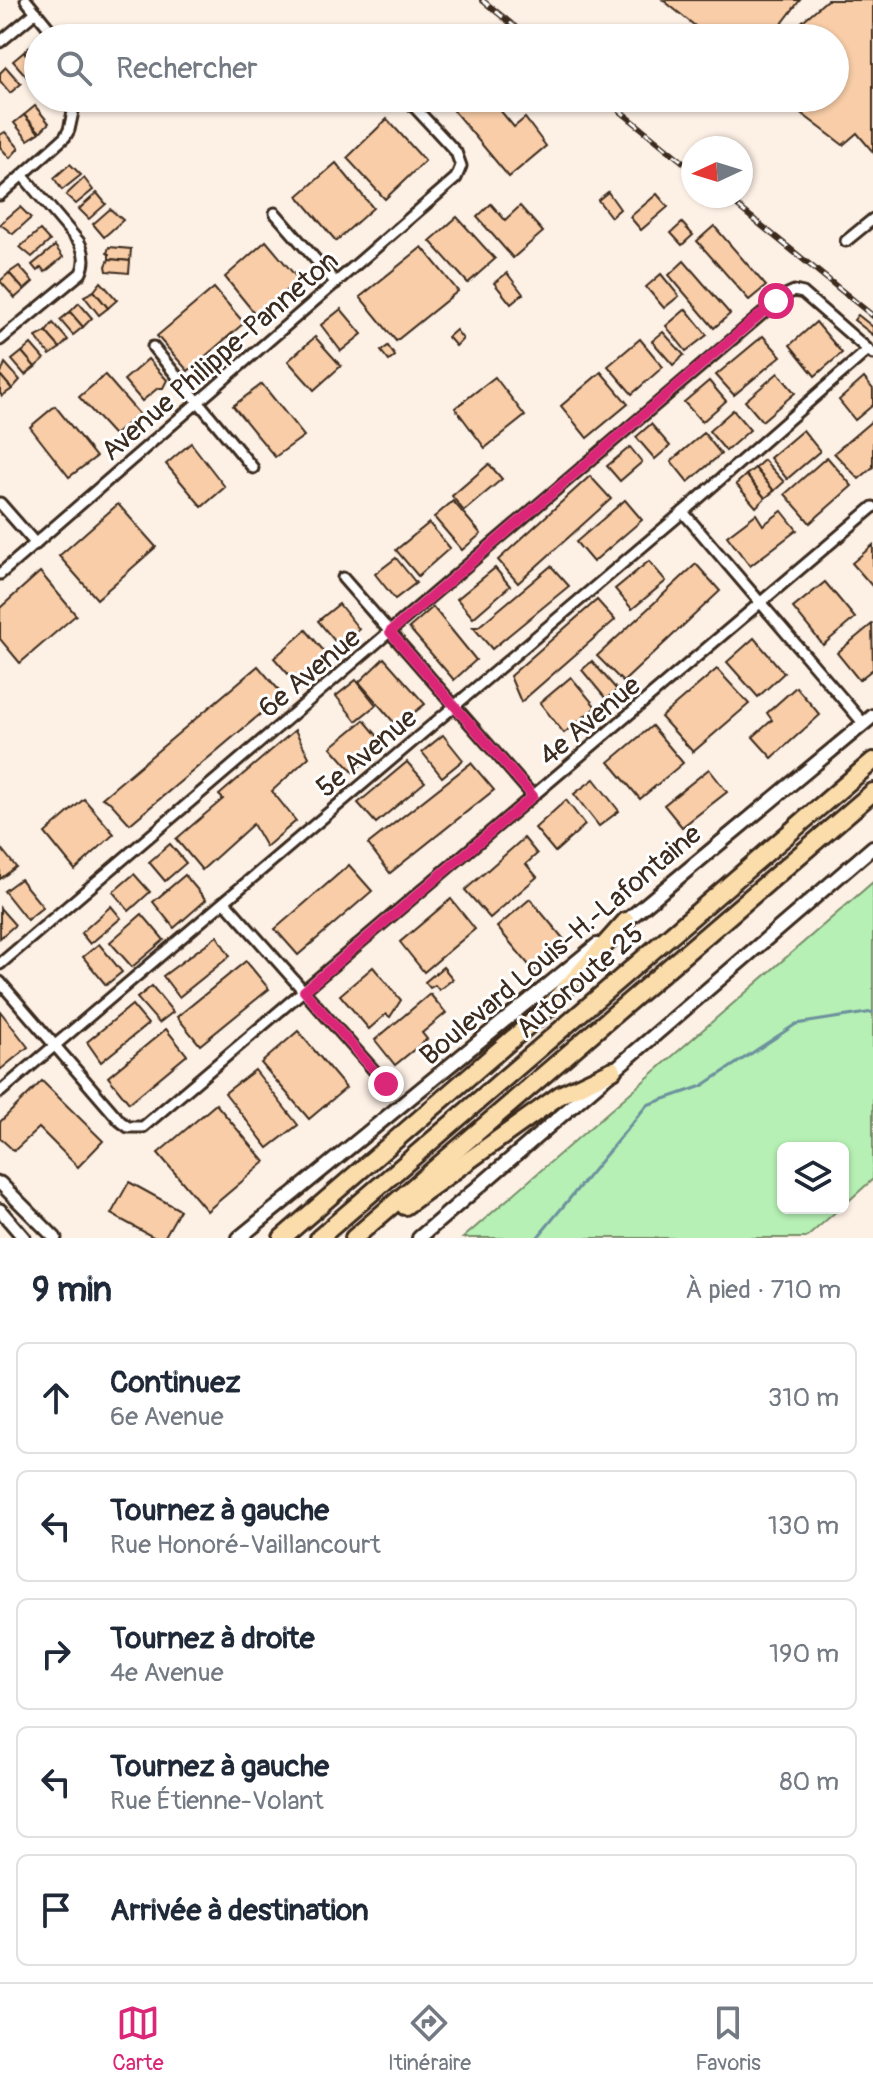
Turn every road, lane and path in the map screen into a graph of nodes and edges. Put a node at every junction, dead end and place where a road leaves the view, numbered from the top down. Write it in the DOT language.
graph roads {
  1 [pos="26,0"];
  2 [pos="36,12"];
  3 [pos="46,24"];
  4 [pos="0,42"];
  5 [pos="72,112"];
  6 [pos="419,112"];
  7 [pos="23,176"];
  8 [pos="0,195"];
  9 [pos="275,213"];
  10 [pos="873,219"];
  11 [pos="846,241"];
  12 [pos="336,283"];
  13 [pos="0,340"];
  14 [pos="153,347"];
  15 [pos="871,352"];
  16 [pos="198,402"];
  17 [pos="253,468"];
  18 [pos="0,503"];
  19 [pos="873,507"];
  20 [pos="683,512"];
  21 [pos="36,544"];
  22 [pos="0,574"];
  23 [pos="343,578"];
  24 [pos="760,604"];
  25 [pos="390,632"];
  26 [pos="454,707"];
  27 [pos="868,720"];
  28 [pos="873,761"];
  29 [pos="873,792"];
  30 [pos="533,796"];
  31 [pos="873,847"];
  32 [pos="225,902"];
  33 [pos="626,921"];
  34 [pos="0,964"];
  35 [pos="0,982"];
  36 [pos="304,991"];
  37 [pos="54,1046"];
  38 [pos="613,1070"];
  39 [pos="386,1084"];
  40 [pos="0,1092"];
  41 [pos="0,1183"];
  42 [pos="0,1210"];
  43 [pos="21,1237"];
  44 [pos="55,1238"];
  45 [pos="239,1238"];
  46 [pos="282,1238"];
  47 [pos="319,1238"];
  48 [pos="356,1238"];
  49 [pos="419,1238"];
  1 -- 2 [label="street"];
  2 -- 3 [label="street"];
  2 -- 4 [label="street"];
  5 -- 7 [label="street"];
  6 -- 12 [label="street, Avenue Philippe-Panneton"];
  7 -- 8 [label="street"];
  7 -- 13 [label="street"];
  9 -- 12 [label="street"];
  10 -- 11 [label="street"];
  12 -- 16 [label="street, Avenue Philippe-Panneton"];
  14 -- 16 [label="street"];
  15 -- 20 [label="street, 5e Avenue"];
  15 -- 25 [label="street, 6e Avenue"];
  16 -- 17 [label="street"];
  16 -- 21 [label="street, Avenue Philippe-Panneton"];
  18 -- 21 [label="street"];
  19 -- 24 [label="street, 4e Avenue"];
  20 -- 24 [label="street"];
  20 -- 26 [label="street, 5e Avenue"];
  21 -- 22 [label="street, Avenue Philippe-Panneton"];
  23 -- 25 [label="street"];
  24 -- 27 [label="street"];
  24 -- 30 [label="street, 4e Avenue"];
  25 -- 26 [label="street"];
  25 -- 34 [label="street, 6e Avenue"];
  26 -- 30 [label="street"];
  26 -- 32 [label="street, 5e Avenue"];
  27 -- 33 [label="main road, Boulevard Louis-H.-Lafontaine"];
  28 -- 47 [label="highway, Autoroute 25"];
  29 -- 48 [label="highway, Autoroute 25"];
  30 -- 36 [label="street, 4e Avenue"];
  31 -- 38 [label="main road"];
  32 -- 36 [label="street"];
  32 -- 37 [label="street, 5e Avenue"];
  33 -- 45 [label="main road, Boulevard Louis-H.-Lafontaine"];
  33 -- 46 [label="highway"];
  35 -- 37 [label="street"];
  36 -- 37 [label="street, 4e Avenue"];
  36 -- 39 [label="street"];
  37 -- 40 [label="street, 5e Avenue"];
  38 -- 48 [label="highway"];
  38 -- 49 [label="main road"];
  41 -- 44 [label="street"];
  42 -- 43 [label="street"];
}
